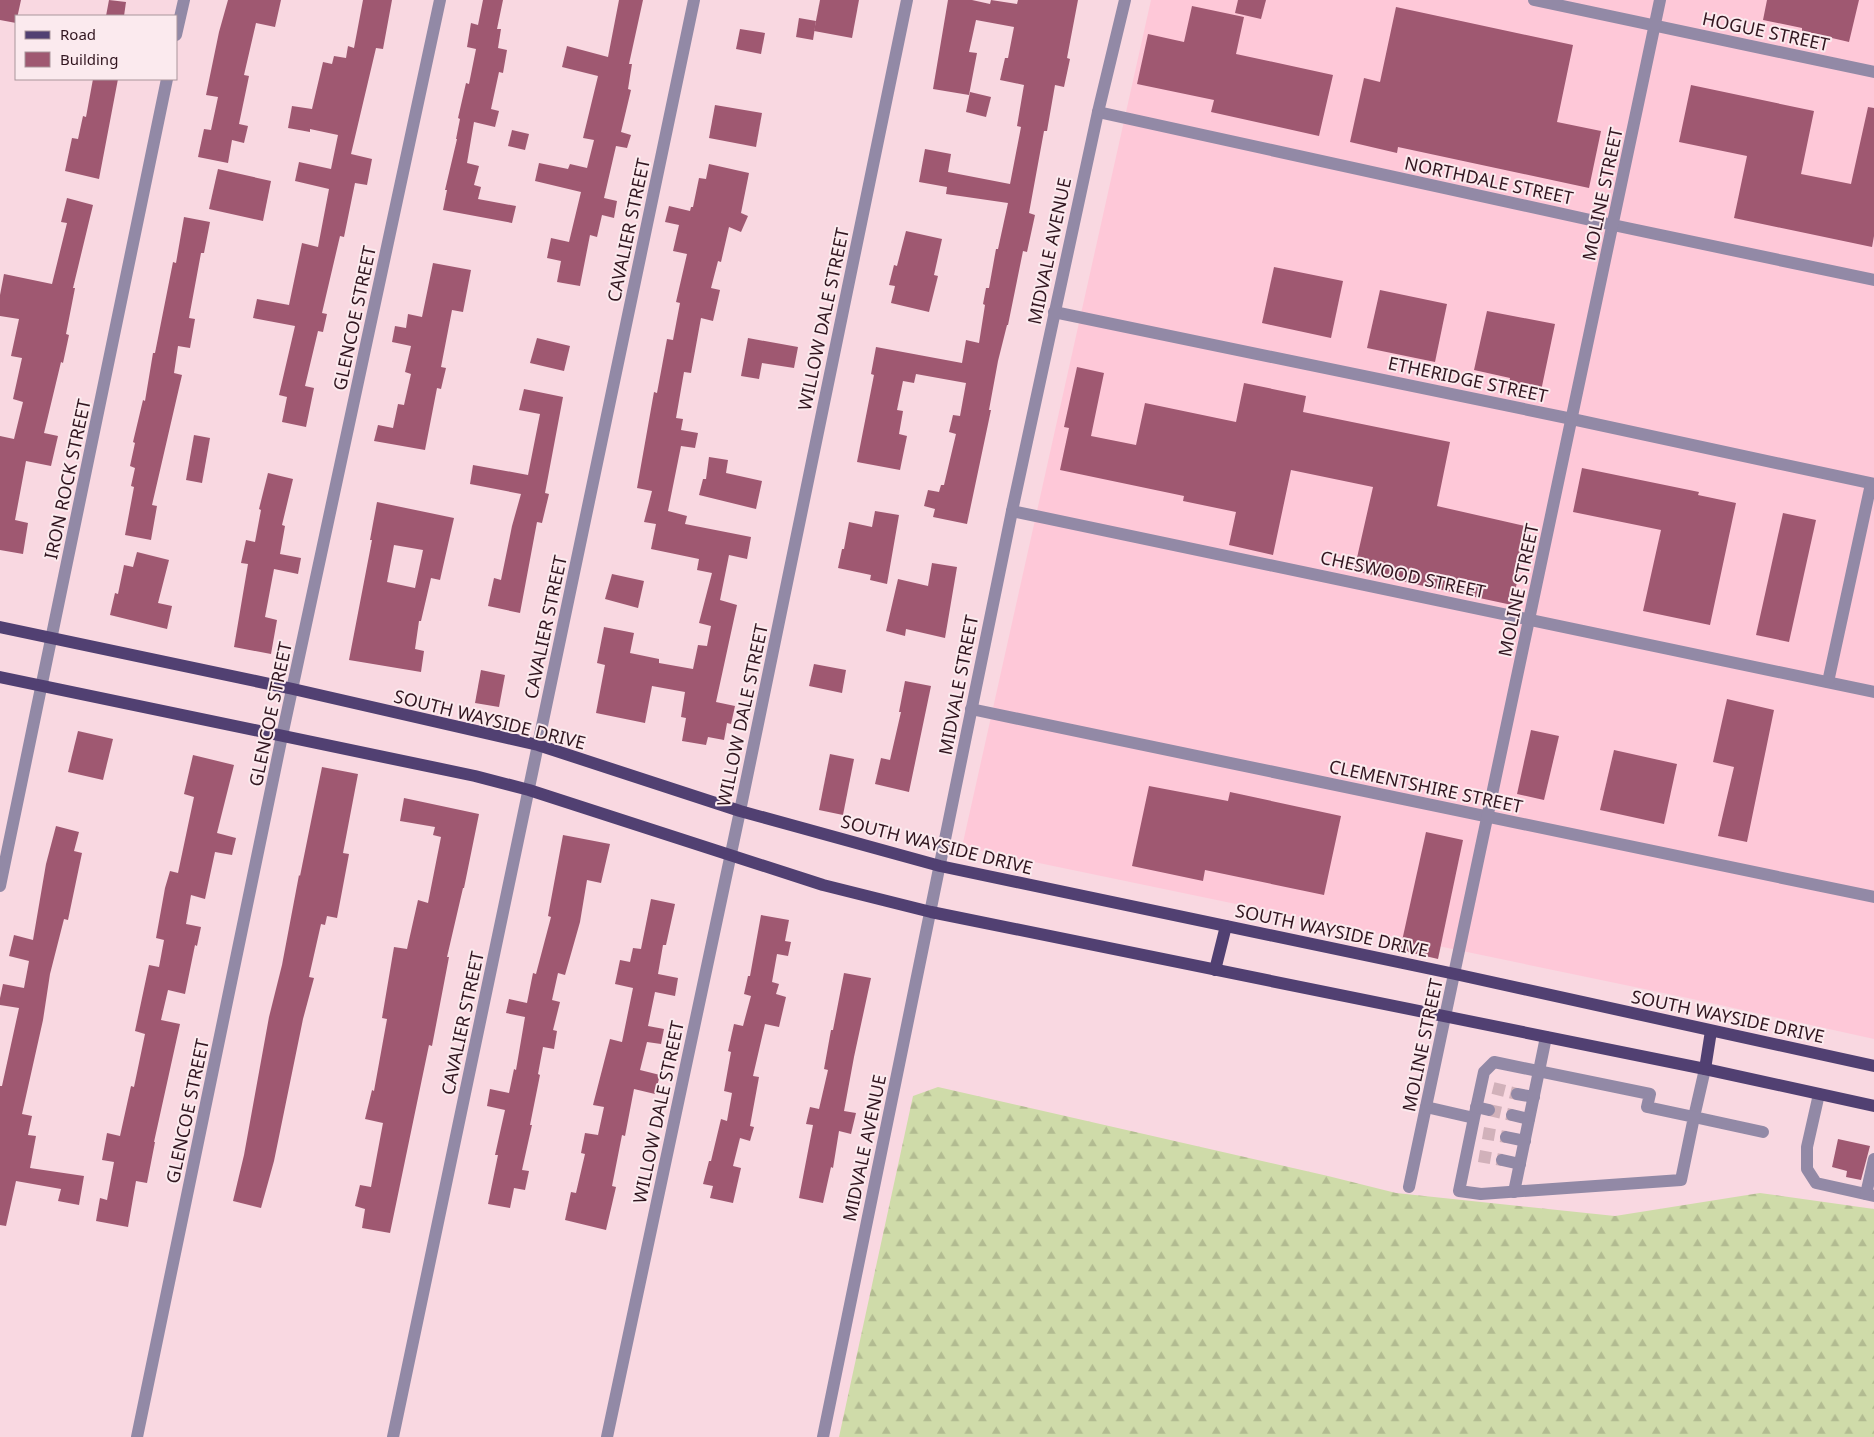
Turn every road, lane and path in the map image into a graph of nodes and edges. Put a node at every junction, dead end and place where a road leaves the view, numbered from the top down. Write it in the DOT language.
graph roads {
  1 [pos="184,0"];
  2 [pos="440,0"];
  3 [pos="694,0"];
  4 [pos="907,0"];
  5 [pos="1125,0"];
  6 [pos="1534,0"];
  7 [pos="1660,0"];
  8 [pos="1655,25"];
  9 [pos="178,26"];
  10 [pos="1874,72"];
  11 [pos="167,80"];
  12 [pos="1098,112"];
  13 [pos="1613,225"];
  14 [pos="1874,280"];
  15 [pos="1054,312"];
  16 [pos="1572,419"];
  17 [pos="1873,484"];
  18 [pos="1012,511"];
  19 [pos="1530,619"];
  20 [pos="0,627"];
  21 [pos="52,637"];
  22 [pos="0,677"];
  23 [pos="1828,682"];
  24 [pos="42,686"];
  25 [pos="293,689"];
  26 [pos="1874,692"];
  27 [pos="970,709"];
  28 [pos="282,736"];
  29 [pos="538,745"];
  30 [pos="529,790"];
  31 [pos="740,811"];
  32 [pos="1488,816"];
  33 [pos="731,854"];
  34 [pos="940,866"];
  35 [pos="0,886"];
  36 [pos="1874,897"];
  37 [pos="931,912"];
  38 [pos="1226,926"];
  39 [pos="1215,970"];
  40 [pos="1455,974"];
  41 [pos="1446,1017"];
  42 [pos="1712,1031"];
  43 [pos="1546,1037"];
  44 [pos="1874,1066"];
  45 [pos="1705,1070"];
  46 [pos="1539,1071"];
  47 [pos="1517,1094"];
  48 [pos="1819,1094"];
  49 [pos="1534,1097"];
  50 [pos="1874,1106"];
  51 [pos="1426,1107"];
  52 [pos="1489,1110"];
  53 [pos="1512,1115"];
  54 [pos="1694,1117"];
  55 [pos="1529,1119"];
  56 [pos="1476,1122"];
  57 [pos="1763,1132"];
  58 [pos="1506,1137"];
  59 [pos="1525,1142"];
  60 [pos="1874,1159"];
  61 [pos="1502,1160"];
  62 [pos="1520,1164"];
  63 [pos="1409,1187"];
  64 [pos="1514,1192"];
  65 [pos="1870,1195"];
  66 [pos="137,1437"];
  67 [pos="393,1437"];
  68 [pos="607,1437"];
  69 [pos="823,1437"];
  1 -- 9 [label="street"];
  2 -- 25 [label="street, GLENCOE STREET"];
  3 -- 29 [label="street, CAVALIER STREET"];
  4 -- 31 [label="street, WILLOW DALE STREET"];
  5 -- 12 [label="street, MIDVALE AVENUE"];
  6 -- 8 [label="street, HOGUE STREET"];
  7 -- 8 [label="street, MOLINE STREET"];
  8 -- 10 [label="street, HOGUE STREET"];
  8 -- 13 [label="street, MOLINE STREET"];
  11 -- 21 [label="street, IRON ROCK STREET"];
  12 -- 13 [label="street, NORTHDALE STREET"];
  12 -- 15 [label="street, MIDVALE AVENUE"];
  13 -- 14 [label="street, NORTHDALE STREET"];
  13 -- 16 [label="street, MOLINE STREET"];
  15 -- 16 [label="street, ETHERIDGE STREET"];
  15 -- 18 [label="street, MIDVALE AVENUE"];
  16 -- 17 [label="street, ETHERIDGE STREET"];
  16 -- 19 [label="street, MOLINE STREET"];
  17 -- 23 [label="street"];
  18 -- 19 [label="street, CHESWOOD STREET"];
  18 -- 27 [label="street, MIDVALE STREET"];
  19 -- 23 [label="street, CHESWOOD STREET"];
  19 -- 32 [label="street, MOLINE STREET"];
  20 -- 21 [label="main road, SOUTH WAYSIDE DRIVE"];
  21 -- 24 [label="street, IRON ROCK STREET"];
  21 -- 25 [label="main road, SOUTH WAYSIDE DRIVE"];
  22 -- 24 [label="main road"];
  23 -- 26 [label="street, CHESWOOD STREET"];
  24 -- 28 [label="main road"];
  24 -- 35 [label="street, IRON ROCK STREET"];
  25 -- 28 [label="street, GLENCOE STREET"];
  25 -- 29 [label="main road, SOUTH WAYSIDE DRIVE"];
  27 -- 32 [label="street, CLEMENTSHIRE STREET"];
  27 -- 34 [label="street, MIDVALE STREET"];
  28 -- 30 [label="main road"];
  28 -- 66 [label="street, GLENCOE STREET"];
  29 -- 30 [label="street, CAVALIER STREET"];
  29 -- 31 [label="main road, SOUTH WAYSIDE DRIVE"];
  30 -- 33 [label="main road"];
  30 -- 67 [label="street, CAVALIER STREET"];
  31 -- 33 [label="street, WILLOW DALE STREET"];
  31 -- 34 [label="main road, SOUTH WAYSIDE DRIVE"];
  32 -- 36 [label="street, CLEMENTSHIRE STREET"];
  32 -- 40 [label="street, MOLINE STREET"];
  33 -- 37 [label="main road"];
  33 -- 68 [label="street, WILLOW DALE STREET"];
  34 -- 37 [label="street, MIDVALE AVENUE"];
  34 -- 38 [label="main road, SOUTH WAYSIDE DRIVE"];
  37 -- 39 [label="main road"];
  37 -- 69 [label="street, MIDVALE AVENUE"];
  38 -- 39 [label="main road"];
  38 -- 40 [label="main road, SOUTH WAYSIDE DRIVE"];
  39 -- 41 [label="main road"];
  40 -- 41 [label="street, MOLINE STREET"];
  40 -- 42 [label="main road, SOUTH WAYSIDE DRIVE"];
  41 -- 43 [label="main road"];
  41 -- 51 [label="street, MOLINE STREET"];
  42 -- 44 [label="main road, SOUTH WAYSIDE DRIVE"];
  42 -- 45 [label="main road"];
  43 -- 45 [label="main road"];
  43 -- 46 [label="street"];
  45 -- 48 [label="main road"];
  45 -- 54 [label="street"];
  46 -- 49 [label="street"];
  46 -- 54 [label="street"];
  46 -- 56 [label="street"];
  47 -- 49 [label="street"];
  48 -- 50 [label="main road"];
  48 -- 65 [label="street"];
  49 -- 55 [label="street"];
  51 -- 56 [label="street"];
  51 -- 63 [label="street, MOLINE STREET"];
  52 -- 56 [label="street"];
  53 -- 55 [label="street"];
  54 -- 57 [label="street"];
  54 -- 64 [label="street"];
  55 -- 59 [label="street"];
  56 -- 64 [label="street"];
  58 -- 59 [label="street"];
  59 -- 62 [label="street"];
  60 -- 65 [label="street"];
  61 -- 62 [label="street"];
  62 -- 64 [label="street"];
}
